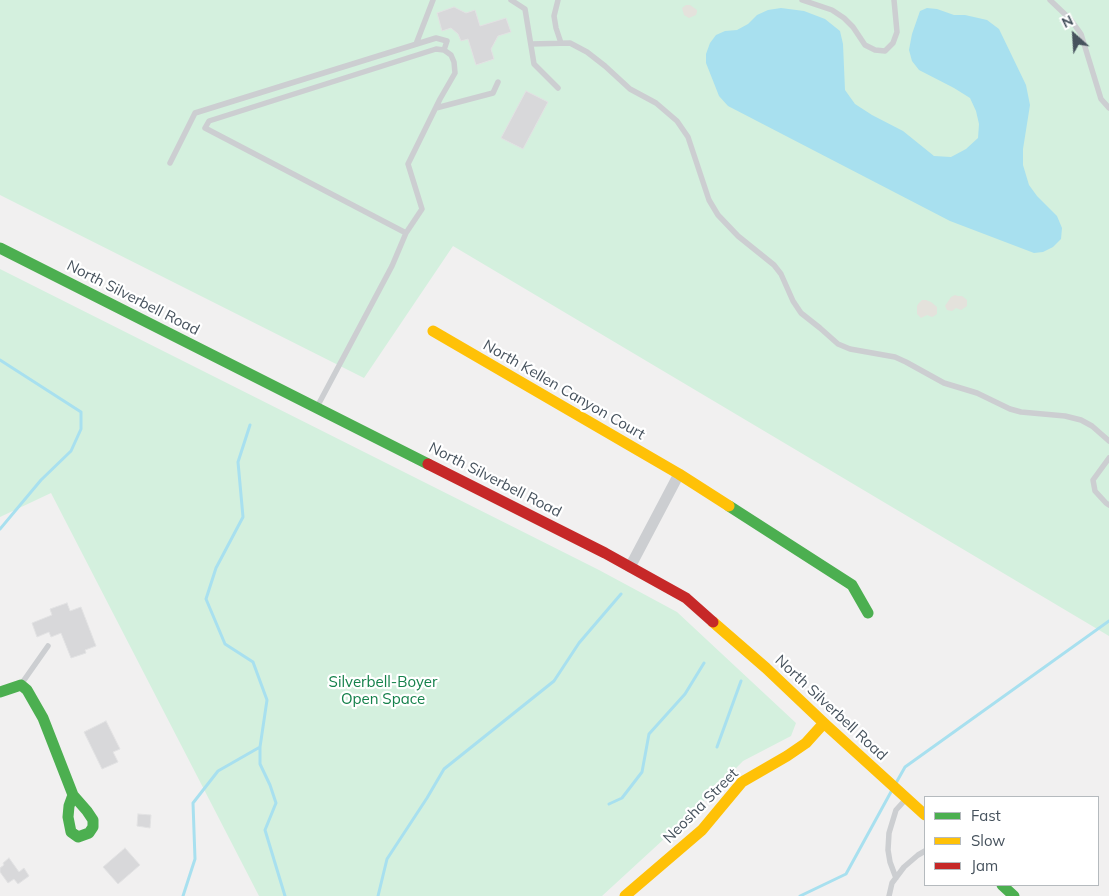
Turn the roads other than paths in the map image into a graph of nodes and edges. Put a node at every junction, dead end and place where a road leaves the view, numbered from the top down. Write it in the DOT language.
graph roads {
  1 [pos="433,0"];
  2 [pos="512,0"];
  3 [pos="558,0"];
  4 [pos="802,0"];
  5 [pos="894,0"];
  6 [pos="1050,0"];
  7 [pos="561,43"];
  8 [pos="416,44"];
  9 [pos="531,44"];
  10 [pos="444,50"];
  11 [pos="498,82"];
  12 [pos="558,88"];
  13 [pos="436,108"];
  14 [pos="1109,108"];
  15 [pos="170,163"];
  16 [pos="406,233"];
  17 [pos="0,248"];
  18 [pos="433,331"];
  19 [pos="317,407"];
  20 [pos="1109,441"];
  21 [pos="1109,458"];
  22 [pos="679,474"];
  23 [pos="1109,505"];
  24 [pos="630,567"];
  25 [pos="868,613"];
  26 [pos="48,646"];
  27 [pos="21,685"];
  28 [pos="0,692"];
  29 [pos="824,723"];
  30 [pos="73,795"];
  31 [pos="906,798"];
  32 [pos="924,814"];
  33 [pos="924,852"];
  34 [pos="896,878"];
  35 [pos="1003,886"];
  36 [pos="625,896"];
  37 [pos="889,896"];
  38 [pos="1014,896"];
  1 -- 8 [label="lane"];
  2 -- 9 [label="lane"];
  3 -- 7 [label="lane"];
  4 -- 5 [label="lane"];
  6 -- 14 [label="lane"];
  7 -- 9 [label="lane"];
  7 -- 20 [label="lane"];
  8 -- 10 [label="lane"];
  8 -- 15 [label="lane"];
  9 -- 12 [label="lane"];
  10 -- 13 [label="lane"];
  10 -- 16 [label="lane"];
  11 -- 13 [label="lane"];
  13 -- 16 [label="lane"];
  16 -- 19 [label="lane"];
  17 -- 19 [label="main road, North Silverbell Road"];
  18 -- 22 [label="main road, North Kellen Canyon Court"];
  19 -- 24 [label="main road, North Silverbell Road"];
  21 -- 23 [label="lane"];
  22 -- 24 [label="street"];
  22 -- 25 [label="main road, North Kellen Canyon Court"];
  24 -- 29 [label="main road, North Silverbell Road"];
  26 -- 27 [label="lane"];
  27 -- 28 [label="main road"];
  27 -- 30 [label="main road"];
  29 -- 31 [label="main road, North Silverbell Road"];
  29 -- 36 [label="main road, Neosha Street"];
  31 -- 32 [label="main road, North Silverbell Road"];
  31 -- 34 [label="lane"];
  33 -- 34 [label="lane"];
  34 -- 37 [label="lane"];
  35 -- 38 [label="main road"];
}
